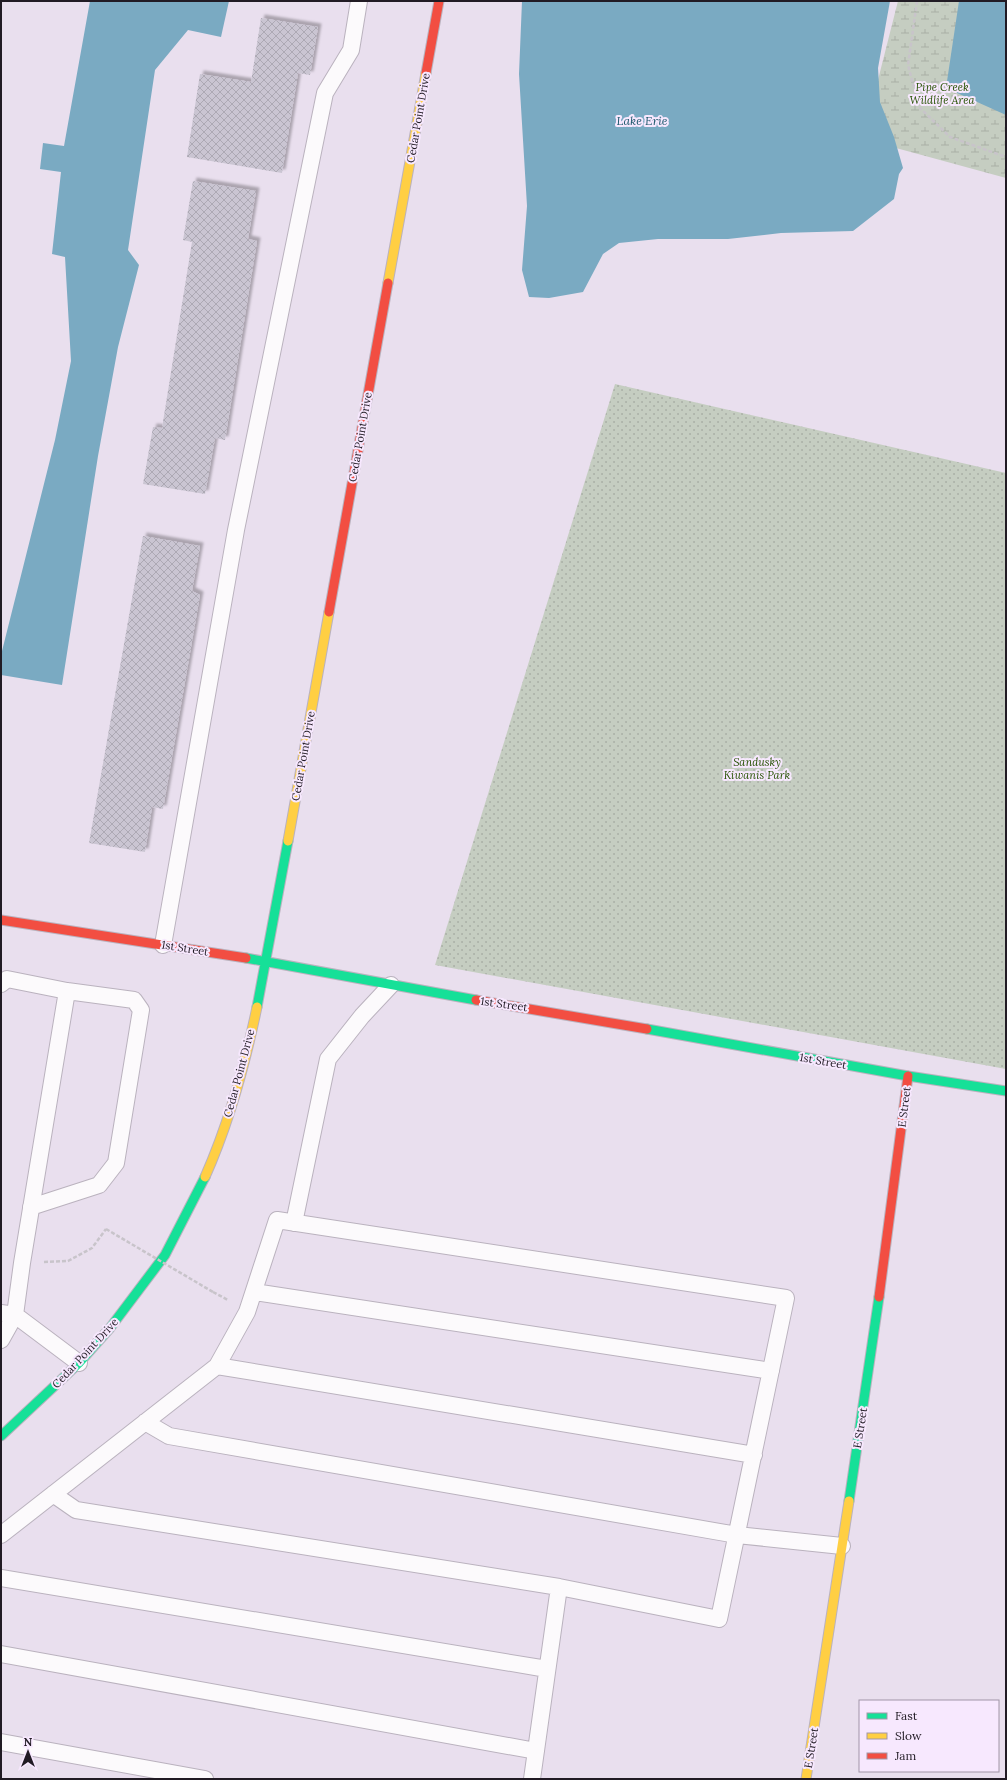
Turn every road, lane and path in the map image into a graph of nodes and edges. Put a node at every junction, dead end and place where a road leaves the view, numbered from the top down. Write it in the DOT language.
graph roads {
  1 [pos="359,1"];
  2 [pos="439,1"];
  3 [pos="917,1"];
  4 [pos="1006,157"];
  5 [pos="1,920"];
  6 [pos="163,945"];
  7 [pos="266,961"];
  8 [pos="1,984"];
  9 [pos="391,985"];
  10 [pos="67,991"];
  11 [pos="908,1076"];
  12 [pos="1006,1091"];
  13 [pos="31,1207"];
  14 [pos="294,1223"];
  15 [pos="22,1263"];
  16 [pos="213,1292"];
  17 [pos="254,1292"];
  18 [pos="8,1314"];
  19 [pos="1,1340"];
  20 [pos="79,1362"];
  21 [pos="217,1366"];
  22 [pos="771,1370"];
  23 [pos="145,1422"];
  24 [pos="1,1436"];
  25 [pos="754,1455"];
  26 [pos="53,1494"];
  27 [pos="1,1535"];
  28 [pos="737,1535"];
  29 [pos="842,1546"];
  30 [pos="1,1578"];
  31 [pos="559,1587"];
  32 [pos="1,1654"];
  33 [pos="547,1669"];
  34 [pos="1,1742"];
  35 [pos="536,1751"];
  36 [pos="205,1779"];
  37 [pos="532,1779"];
  38 [pos="806,1779"];
  1 -- 6 [label="lane"];
  2 -- 7 [label="main road, Cedar Point Drive"];
  3 -- 4 [label="path"];
  5 -- 6 [label="main road, 1st Street"];
  6 -- 7 [label="main road, 1st Street"];
  7 -- 9 [label="main road, 1st Street"];
  7 -- 20 [label="main road, Cedar Point Drive"];
  8 -- 10 [label="lane"];
  9 -- 11 [label="main road, 1st Street"];
  9 -- 14 [label="lane"];
  10 -- 13 [label="lane"];
  10 -- 13 [label="lane"];
  11 -- 12 [label="main road, 1st Street"];
  11 -- 29 [label="main road, E Street"];
  13 -- 15 [label="lane"];
  14 -- 17 [label="lane"];
  14 -- 22 [label="lane"];
  15 -- 16 [label="path, bridge"];
  15 -- 18 [label="lane"];
  17 -- 21 [label="lane"];
  17 -- 22 [label="lane"];
  18 -- 19 [label="lane"];
  18 -- 20 [label="lane"];
  20 -- 24 [label="main road, Cedar Point Drive"];
  21 -- 23 [label="lane"];
  21 -- 25 [label="lane"];
  22 -- 25 [label="lane"];
  23 -- 26 [label="lane"];
  23 -- 28 [label="lane"];
  25 -- 28 [label="lane"];
  26 -- 27 [label="lane"];
  26 -- 31 [label="lane"];
  28 -- 29 [label="lane"];
  28 -- 31 [label="lane"];
  29 -- 38 [label="main road, E Street"];
  30 -- 33 [label="lane"];
  31 -- 33 [label="lane"];
  32 -- 35 [label="lane"];
  33 -- 35 [label="lane"];
  34 -- 36 [label="lane"];
  35 -- 37 [label="lane"];
}
